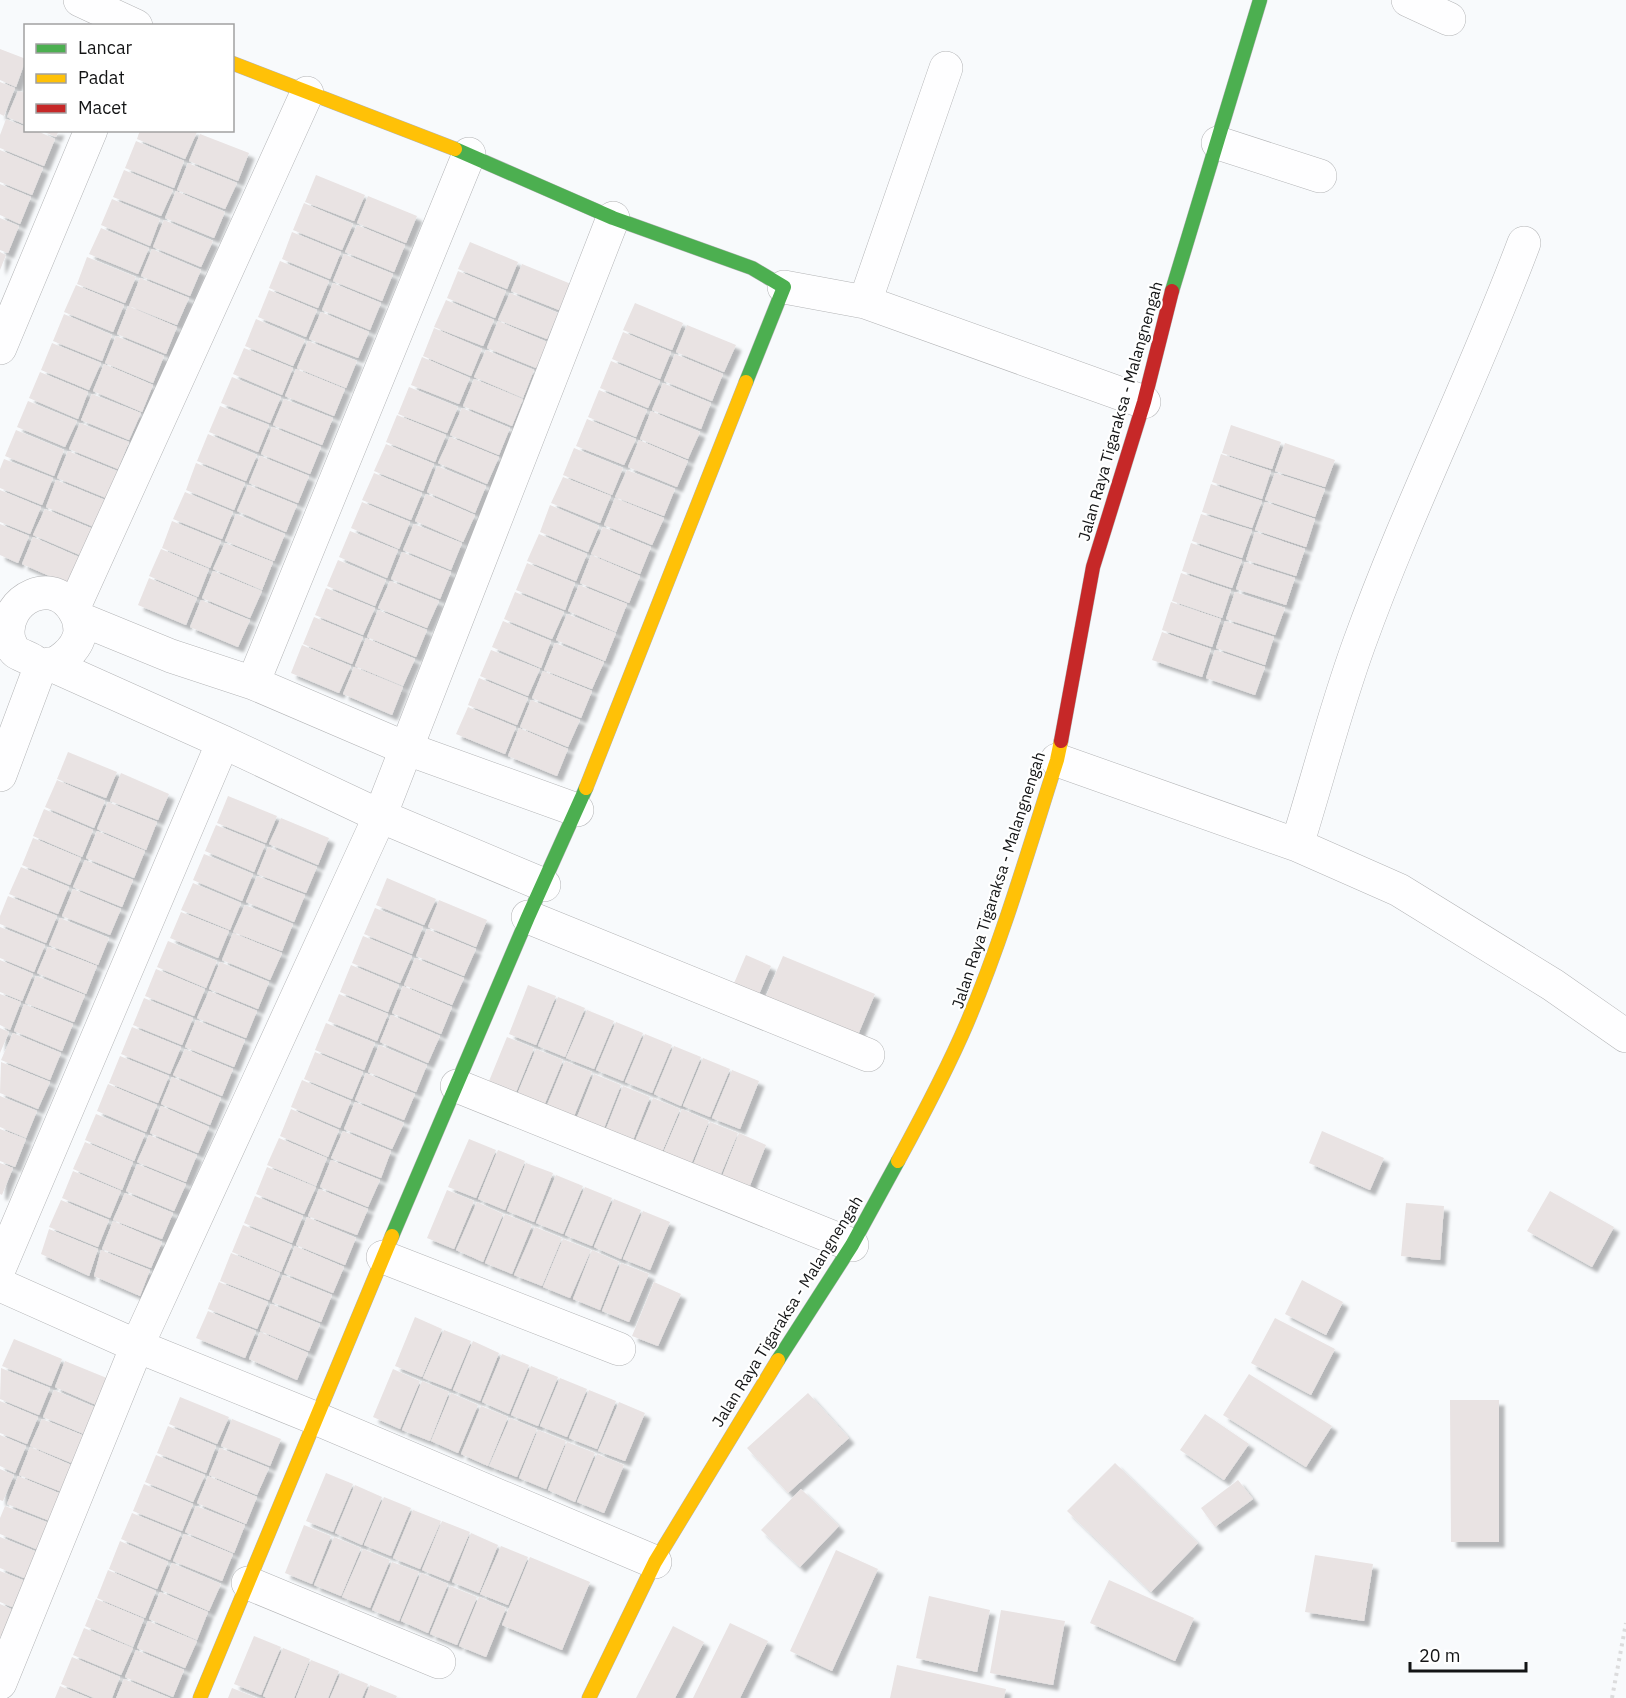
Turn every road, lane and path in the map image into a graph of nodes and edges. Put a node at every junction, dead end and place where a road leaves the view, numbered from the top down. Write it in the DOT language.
graph roads {
  1 [pos="80,0"];
  2 [pos="1260,0"];
  3 [pos="1408,0"];
  4 [pos="1449,19"];
  5 [pos="134,24"];
  6 [pos="234,64"];
  7 [pos="946,68"];
  8 [pos="307,93"];
  9 [pos="90,132"];
  10 [pos="1218,143"];
  11 [pos="469,154"];
  12 [pos="1320,176"];
  13 [pos="613,218"];
  14 [pos="1524,243"];
  15 [pos="784,287"];
  16 [pos="865,302"];
  17 [pos="0,348"];
  18 [pos="1144,402"];
  19 [pos="14,588"];
  20 [pos="76,613"];
  21 [pos="26,656"];
  22 [pos="253,683"];
  23 [pos="223,742"];
  24 [pos="405,748"];
  25 [pos="1056,760"];
  26 [pos="0,775"];
  27 [pos="577,810"];
  28 [pos="380,816"];
  29 [pos="1297,845"];
  30 [pos="544,885"];
  31 [pos="528,918"];
  32 [pos="1626,1036"];
  33 [pos="868,1055"];
  34 [pos="457,1086"];
  35 [pos="852,1245"];
  36 [pos="383,1257"];
  37 [pos="0,1266"];
  38 [pos="0,1285"];
  39 [pos="137,1346"];
  40 [pos="619,1349"];
  41 [pos="315,1419"];
  42 [pos="655,1562"];
  43 [pos="248,1583"];
  44 [pos="1626,1623"];
  45 [pos="439,1662"];
  46 [pos="0,1683"];
  47 [pos="200,1698"];
  48 [pos="590,1698"];
  49 [pos="1611,1698"];
  1 -- 5 [label="street"];
  2 -- 10 [label="street, Jalan Raya Tigaraksa - Malangnengah"];
  3 -- 4 [label="street"];
  6 -- 8 [label="street"];
  7 -- 16 [label="street"];
  8 -- 11 [label="street"];
  8 -- 20 [label="street"];
  9 -- 17 [label="street"];
  10 -- 12 [label="street"];
  10 -- 18 [label="street, Jalan Raya Tigaraksa - Malangnengah"];
  11 -- 13 [label="street"];
  11 -- 22 [label="street"];
  13 -- 15 [label="street"];
  13 -- 24 [label="street"];
  14 -- 29 [label="street"];
  15 -- 16 [label="street"];
  15 -- 27 [label="street"];
  16 -- 18 [label="street"];
  18 -- 25 [label="street, Jalan Raya Tigaraksa - Malangnengah"];
  19 -- 20 [label="street"];
  19 -- 21 [label="street"];
  20 -- 21 [label="street"];
  20 -- 22 [label="street"];
  21 -- 23 [label="street"];
  21 -- 26 [label="street"];
  22 -- 24 [label="street"];
  23 -- 28 [label="street"];
  23 -- 37 [label="street"];
  24 -- 27 [label="street"];
  24 -- 28 [label="street"];
  25 -- 29 [label="street"];
  25 -- 35 [label="street, Jalan Raya Tigaraksa - Malangnengah"];
  27 -- 30 [label="street"];
  28 -- 30 [label="street"];
  28 -- 39 [label="street"];
  29 -- 32 [label="street"];
  30 -- 31 [label="street"];
  31 -- 33 [label="street"];
  31 -- 34 [label="street"];
  34 -- 35 [label="street"];
  34 -- 36 [label="street"];
  35 -- 42 [label="street, Jalan Raya Tigaraksa - Malangnengah"];
  36 -- 40 [label="street"];
  36 -- 41 [label="street"];
  38 -- 39 [label="street"];
  39 -- 41 [label="street"];
  39 -- 46 [label="street"];
  41 -- 42 [label="street"];
  41 -- 43 [label="street"];
  42 -- 48 [label="street, Jalan Raya Tigaraksa - Malangnengah"];
  43 -- 45 [label="street"];
  43 -- 47 [label="street"];
  44 -- 49 [label="path"];
}
